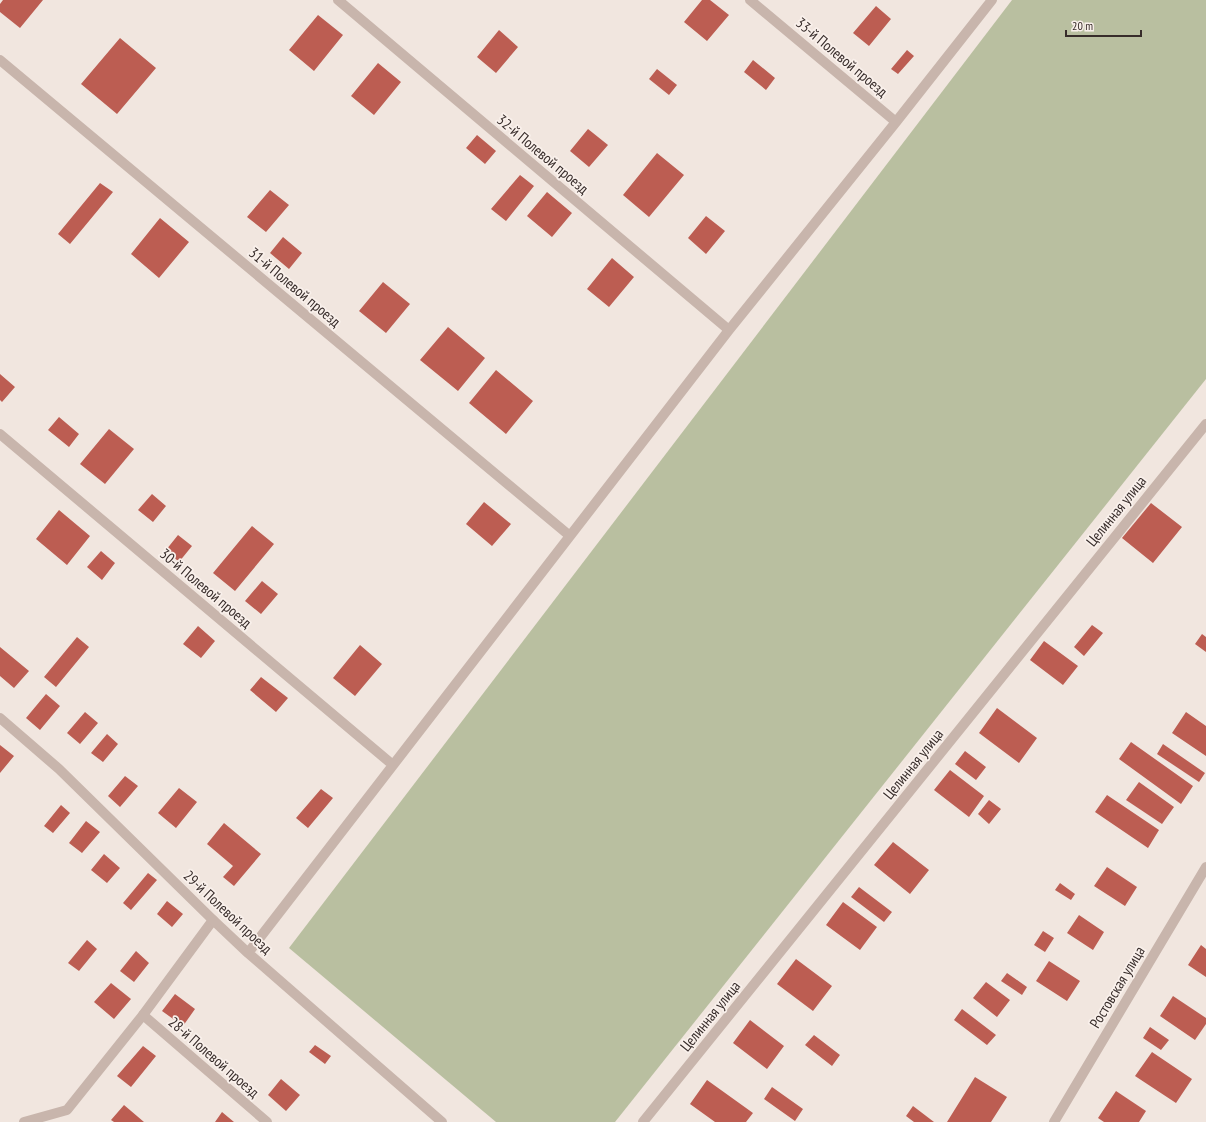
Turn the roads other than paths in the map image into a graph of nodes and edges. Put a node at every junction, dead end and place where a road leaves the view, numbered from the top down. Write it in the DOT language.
graph roads {
  1 [pos="338,0"];
  2 [pos="750,0"];
  3 [pos="992,0"];
  4 [pos="0,60"];
  5 [pos="896,122"];
  6 [pos="729,330"];
  7 [pos="1206,424"];
  8 [pos="0,434"];
  9 [pos="570,536"];
  10 [pos="0,718"];
  11 [pos="393,765"];
  12 [pos="1206,867"];
  13 [pos="213,920"];
  14 [pos="248,953"];
  15 [pos="143,1015"];
  16 [pos="24,1122"];
  17 [pos="267,1122"];
  18 [pos="442,1122"];
  19 [pos="643,1122"];
  20 [pos="1054,1122"];
  1 -- 6 [label="street, 32-й Полевой проезд"];
  2 -- 5 [label="street, 33-й Полевой проезд"];
  3 -- 5 [label="street"];
  4 -- 9 [label="street, 31-й Полевой проезд"];
  5 -- 6 [label="street"];
  6 -- 9 [label="street"];
  7 -- 19 [label="street, Целинная улица"];
  8 -- 11 [label="street, 30-й Полевой проезд"];
  9 -- 11 [label="street"];
  10 -- 13 [label="street, 29-й Полевой проезд"];
  11 -- 14 [label="street"];
  12 -- 20 [label="street, Ростовская улица"];
  13 -- 14 [label="street, 29-й Полевой проезд"];
  13 -- 15 [label="street"];
  14 -- 18 [label="street, 29-й Полевой проезд"];
  15 -- 16 [label="street"];
  15 -- 17 [label="street, 28-й Полевой проезд"];
}
